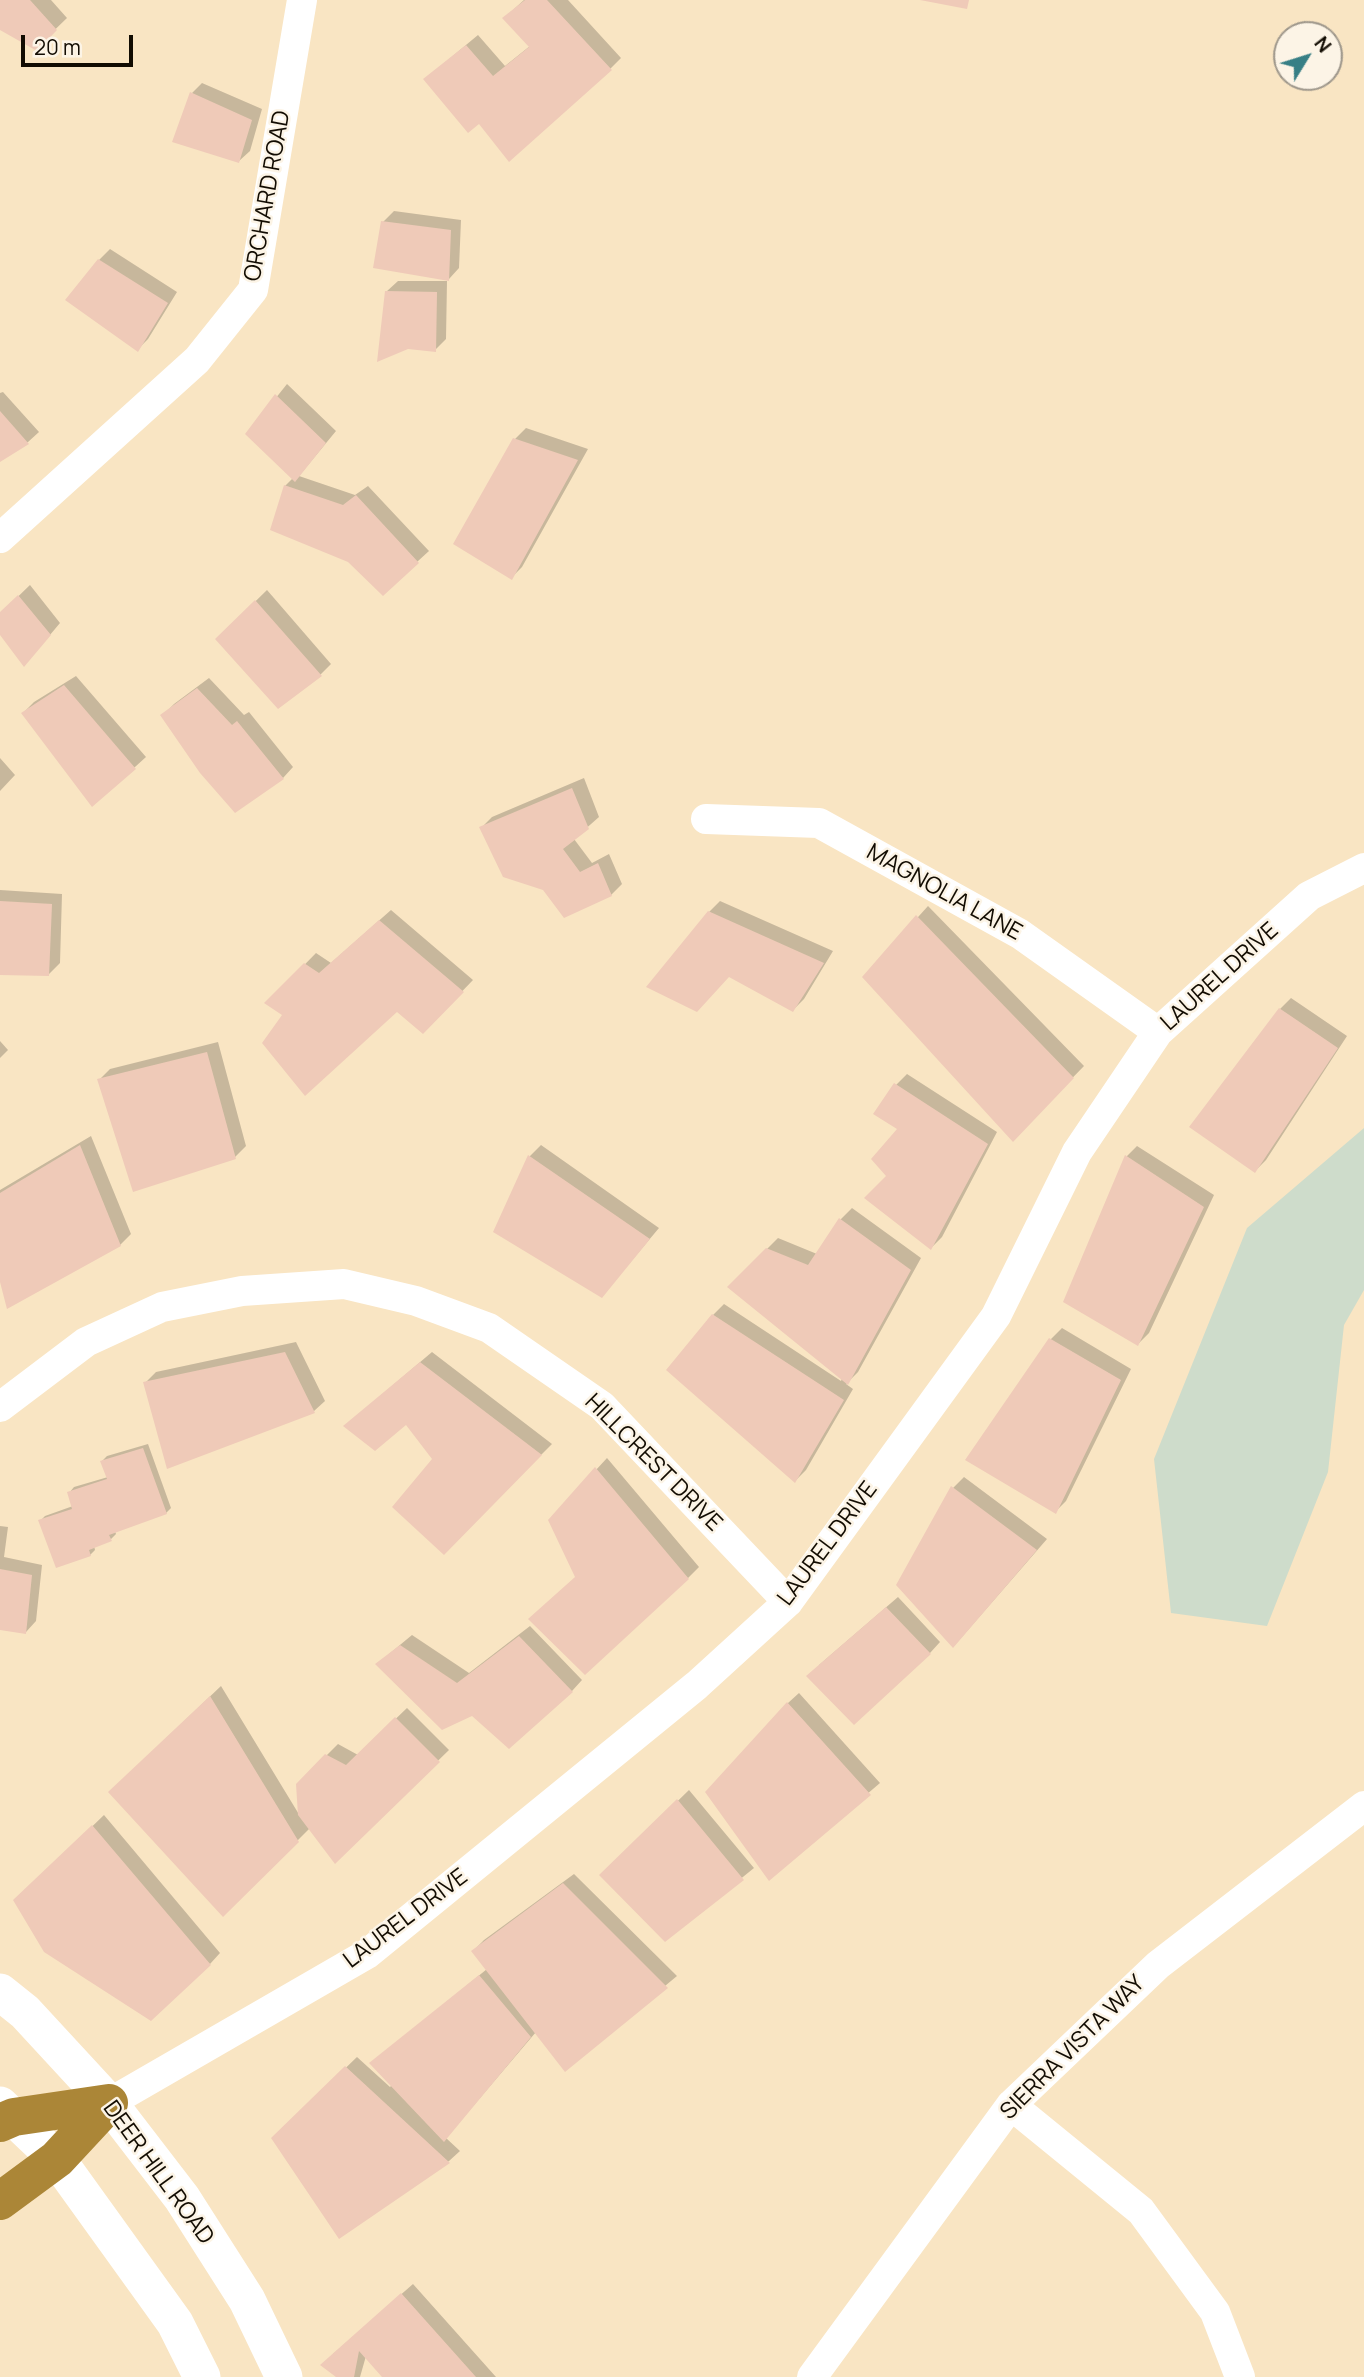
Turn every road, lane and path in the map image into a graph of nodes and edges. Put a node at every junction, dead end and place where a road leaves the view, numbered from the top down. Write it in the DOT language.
graph roads {
  1 [pos="302,0"];
  2 [pos="0,538"];
  3 [pos="706,819"];
  4 [pos="1364,867"];
  5 [pos="1158,1032"];
  6 [pos="0,1406"];
  7 [pos="788,1602"];
  8 [pos="1364,1805"];
  9 [pos="0,1992"];
  10 [pos="109,2104"];
  11 [pos="1011,2105"];
  12 [pos="5,2115"];
  13 [pos="57,2159"];
  14 [pos="0,2201"];
  15 [pos="202,2377"];
  16 [pos="284,2377"];
  17 [pos="812,2377"];
  18 [pos="1240,2377"];
  1 -- 2 [label="street, ORCHARD ROAD"];
  3 -- 5 [label="street, MAGNOLIA LANE"];
  4 -- 5 [label="street, LAUREL DRIVE"];
  5 -- 7 [label="street, LAUREL DRIVE"];
  6 -- 7 [label="street, HILLCREST DRIVE"];
  7 -- 10 [label="street, LAUREL DRIVE"];
  8 -- 11 [label="street, SIERRA VISTA WAY"];
  9 -- 10 [label="street, DEER HILL ROAD"];
  10 -- 12 [label="highway"];
  10 -- 13 [label="highway"];
  10 -- 16 [label="street, DEER HILL ROAD"];
  11 -- 17 [label="street, SIERRA VISTA WAY"];
  11 -- 18 [label="street"];
  12 -- 13 [label="street"];
  13 -- 14 [label="highway"];
  13 -- 15 [label="street"];
}
